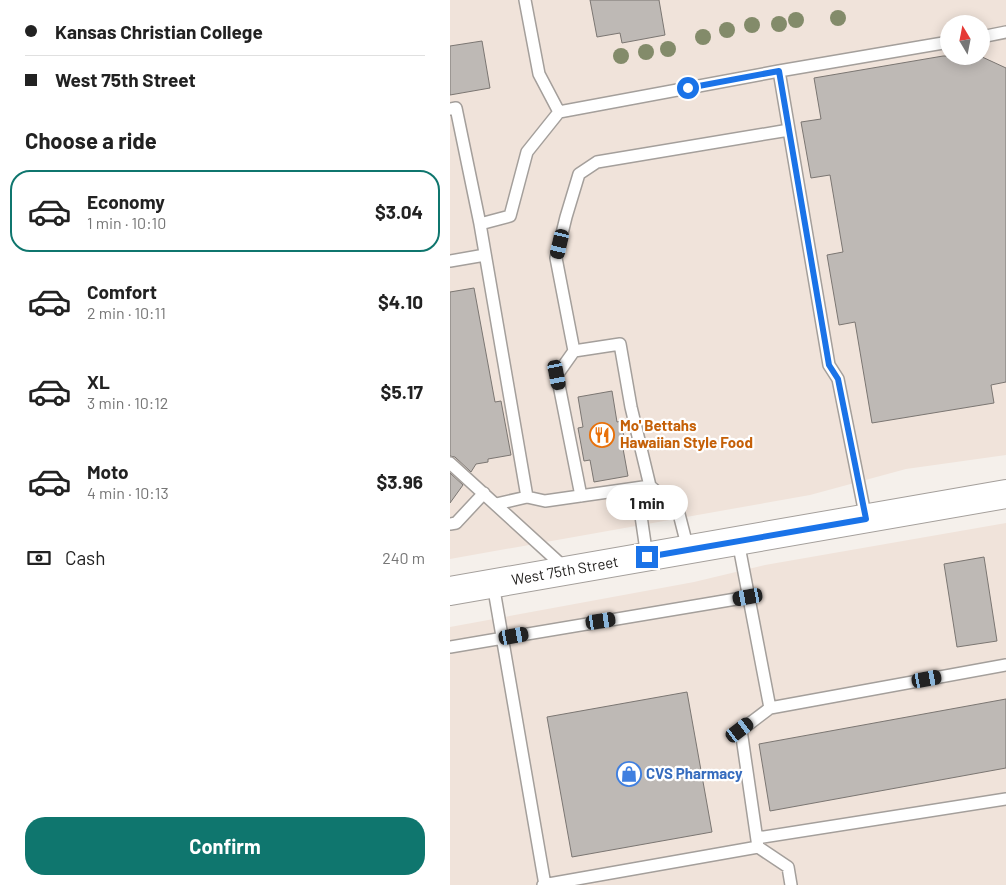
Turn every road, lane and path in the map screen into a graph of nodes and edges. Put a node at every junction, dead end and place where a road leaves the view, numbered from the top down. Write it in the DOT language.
graph roads {
  1 [pos="525,0"];
  2 [pos="1006,32"];
  3 [pos="990,35"];
  4 [pos="940,44"];
  5 [pos="779,71"];
  6 [pos="450,109"];
  7 [pos="559,112"];
  8 [pos="789,130"];
  9 [pos="480,224"];
  10 [pos="485,255"];
  11 [pos="450,262"];
  12 [pos="574,352"];
  13 [pos="450,463"];
  14 [pos="650,486"];
  15 [pos="484,493"];
  16 [pos="1006,494"];
  17 [pos="580,496"];
  18 [pos="527,497"];
  19 [pos="496,504"];
  20 [pos="866,519"];
  21 [pos="450,524"];
  22 [pos="738,541"];
  23 [pos="688,550"];
  24 [pos="647,557"];
  25 [pos="568,571"];
  26 [pos="493,584"];
  27 [pos="450,592"];
  28 [pos="748,597"];
  29 [pos="502,638"];
  30 [pos="450,647"];
  31 [pos="1006,665"];
  32 [pos="770,708"];
  33 [pos="1006,799"];
  34 [pos="758,842"];
  35 [pos="544,885"];
  36 [pos="791,885"];
  1 -- 7 [label="lane"];
  2 -- 3 [label="lane"];
  4 -- 5 [label="lane"];
  5 -- 7 [label="lane"];
  5 -- 8 [label="lane"];
  6 -- 9 [label="lane"];
  7 -- 9 [label="lane"];
  8 -- 12 [label="lane"];
  8 -- 20 [label="lane"];
  9 -- 10 [label="lane"];
  10 -- 11 [label="lane"];
  10 -- 18 [label="lane"];
  12 -- 14 [label="lane"];
  12 -- 17 [label="lane"];
  13 -- 15 [label="lane"];
  14 -- 17 [label="lane"];
  14 -- 23 [label="lane"];
  14 -- 24 [label="lane"];
  15 -- 19 [label="lane"];
  15 -- 21 [label="lane"];
  16 -- 20 [label="main road, West 75th Street"];
  17 -- 18 [label="lane"];
  18 -- 19 [label="lane"];
  19 -- 25 [label="lane"];
  20 -- 22 [label="main road, West 75th Street"];
  22 -- 23 [label="main road, West 75th Street"];
  22 -- 28 [label="lane"];
  23 -- 24 [label="main road, West 75th Street"];
  24 -- 25 [label="main road, West 75th Street"];
  25 -- 26 [label="main road, West 75th Street"];
  26 -- 27 [label="main road, West 75th Street"];
  26 -- 29 [label="lane"];
  28 -- 29 [label="lane"];
  28 -- 32 [label="lane"];
  29 -- 30 [label="lane"];
  29 -- 35 [label="lane"];
  31 -- 32 [label="lane"];
  32 -- 34 [label="lane"];
  33 -- 34 [label="lane"];
  34 -- 35 [label="lane"];
  34 -- 36 [label="lane"];
}
